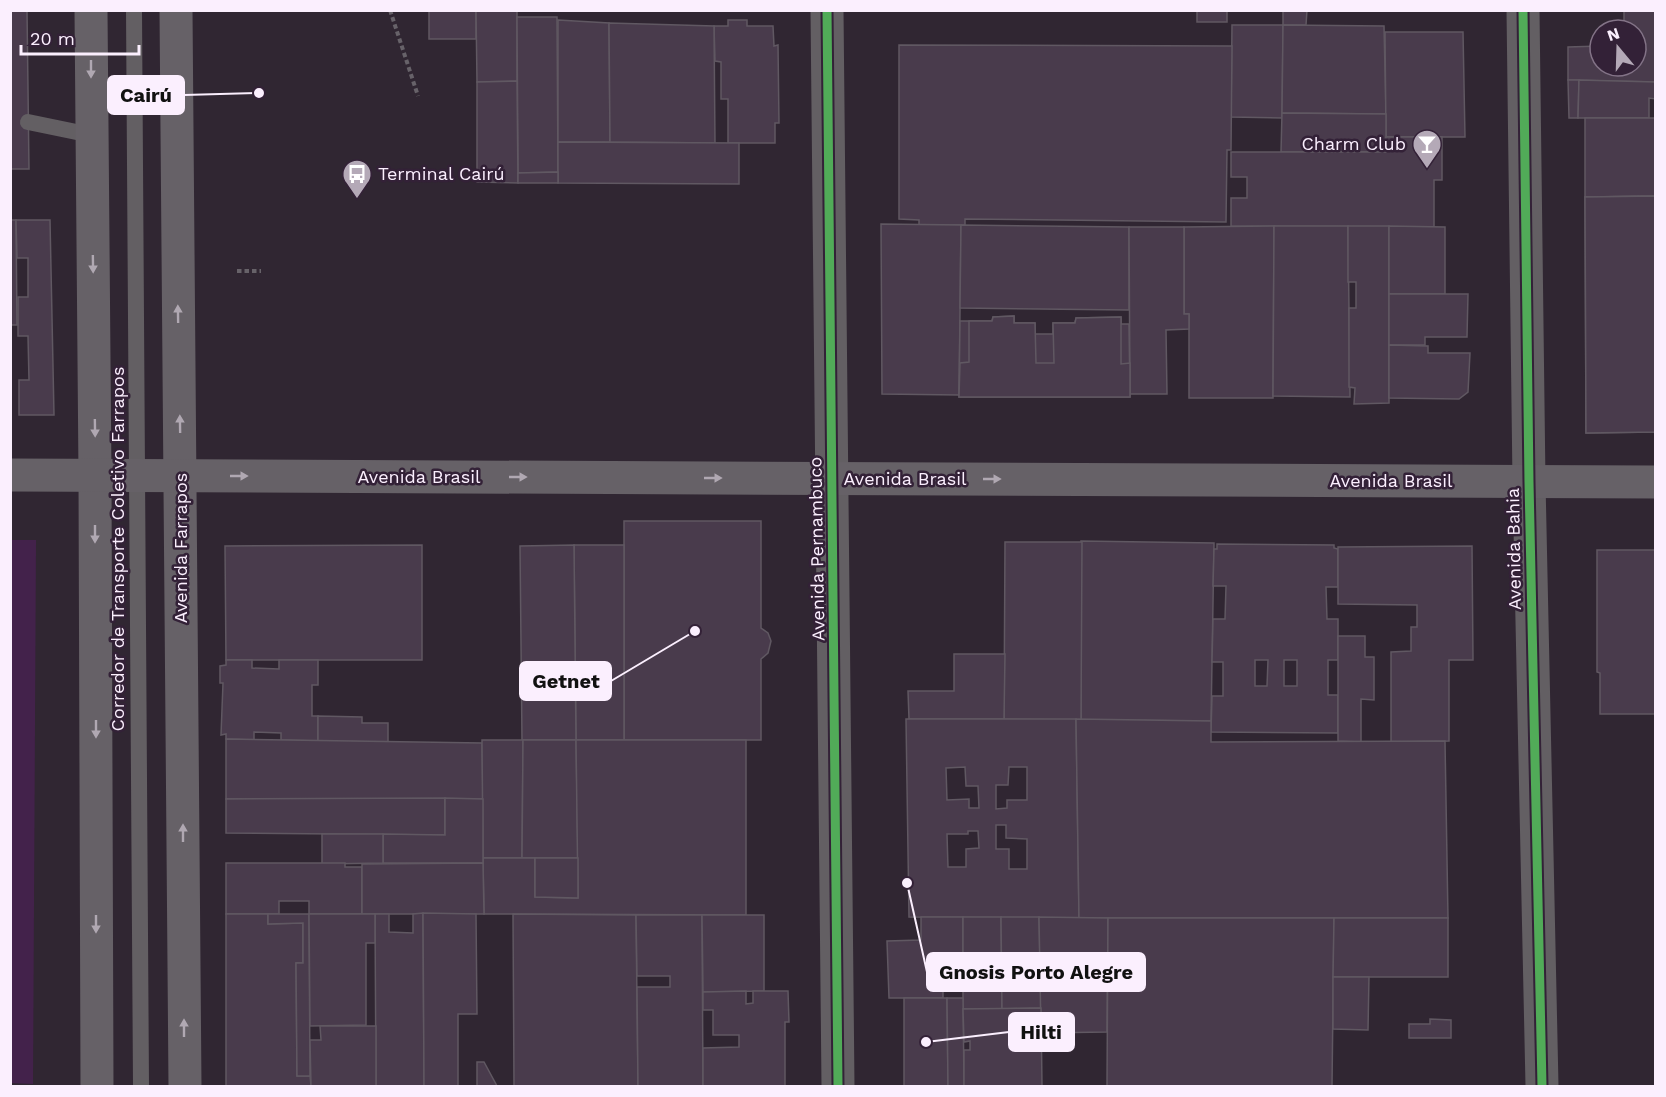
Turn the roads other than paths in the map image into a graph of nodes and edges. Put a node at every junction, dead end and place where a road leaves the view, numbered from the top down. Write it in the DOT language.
graph roads {
  1 [pos="91,10"];
  2 [pos="134,10"];
  3 [pos="176,10"];
  4 [pos="827,10"];
  5 [pos="1523,10"];
  6 [pos="28,122"];
  7 [pos="91,135"];
  8 [pos="10,475"];
  9 [pos="95,476"];
  10 [pos="137,476"];
  11 [pos="180,476"];
  12 [pos="832,478"];
  13 [pos="1529,482"];
  14 [pos="1656,482"];
  15 [pos="97,1086"];
  16 [pos="141,1086"];
  17 [pos="185,1086"];
  18 [pos="838,1086"];
  19 [pos="1542,1086"];
  1 -- 7 [label="main road, one-way"];
  2 -- 10 [label="lane, Corredor de Transporte Coletivo Farrapos"];
  11 -- 3 [label="main road, Avenida Farrapos, one-way"];
  4 -- 12 [label="street, Avenida Pernambuco"];
  5 -- 13 [label="street, Avenida Bahia"];
  6 -- 7 [label="lane"];
  7 -- 9 [label="main road, one-way"];
  8 -- 9 [label="main road, Avenida Brasil"];
  9 -- 10 [label="main road, Avenida Brasil"];
  9 -- 15 [label="main road, one-way"];
  10 -- 11 [label="main road, Avenida Brasil"];
  10 -- 16 [label="lane, Corredor de Transporte Coletivo Farrapos"];
  11 -- 12 [label="main road, Avenida Brasil, one-way"];
  17 -- 11 [label="main road, Avenida Farrapos, one-way"];
  12 -- 13 [label="main road, Avenida Brasil, one-way"];
  12 -- 18 [label="street, Avenida Pernambuco"];
  13 -- 14 [label="main road, Avenida Brasil"];
  13 -- 19 [label="street, Avenida Bahia"];
}
